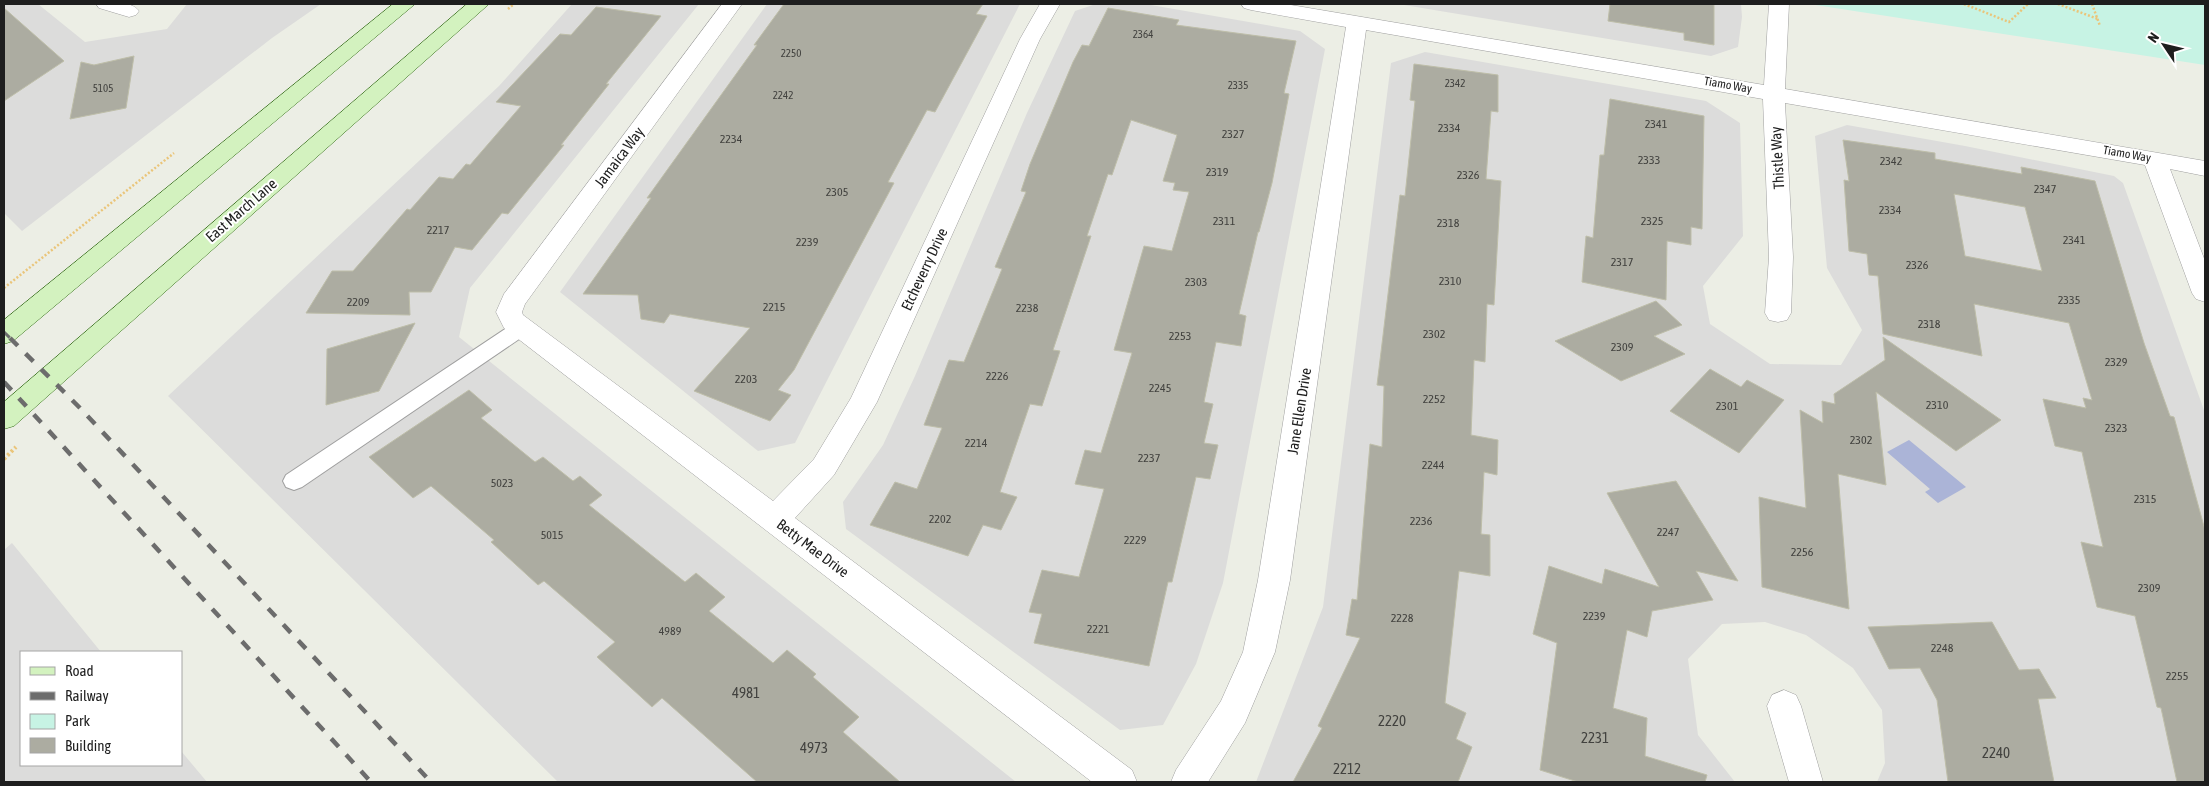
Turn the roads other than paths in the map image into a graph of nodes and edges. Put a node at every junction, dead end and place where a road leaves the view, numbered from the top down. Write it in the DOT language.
graph roads {
  1 [pos="106,4"];
  2 [pos="405,4"];
  3 [pos="479,4"];
  4 [pos="732,4"];
  5 [pos="1050,4"];
  6 [pos="1251,4"];
  7 [pos="1778,4"];
  8 [pos="129,11"];
  9 [pos="1358,22"];
  10 [pos="1774,93"];
  11 [pos="2154,159"];
  12 [pos="2205,168"];
  13 [pos="2205,293"];
  14 [pos="1778,313"];
  15 [pos="515,320"];
  16 [pos="4,334"];
  17 [pos="4,418"];
  18 [pos="294,481"];
  19 [pos="775,519"];
  20 [pos="1784,706"];
  21 [pos="1120,782"];
  22 [pos="1188,782"];
  23 [pos="1806,782"];
  1 -- 8 [label="street"];
  2 -- 16 [label="main road"];
  3 -- 17 [label="main road, East March Lane"];
  4 -- 15 [label="street, Jamaica Way"];
  5 -- 19 [label="street, Etcheverry Drive"];
  6 -- 9 [label="street, Tiamo Way"];
  7 -- 10 [label="street, Thistle Way"];
  9 -- 10 [label="street, Tiamo Way"];
  9 -- 22 [label="street, Jane Ellen Drive"];
  10 -- 11 [label="street, Tiamo Way"];
  10 -- 14 [label="street, Thistle Way"];
  11 -- 12 [label="street, Tiamo Way"];
  11 -- 13 [label="street"];
  15 -- 18 [label="lane"];
  15 -- 19 [label="street, Betty Mae Drive"];
  19 -- 21 [label="street, Betty Mae Drive"];
  20 -- 23 [label="street"];
}
